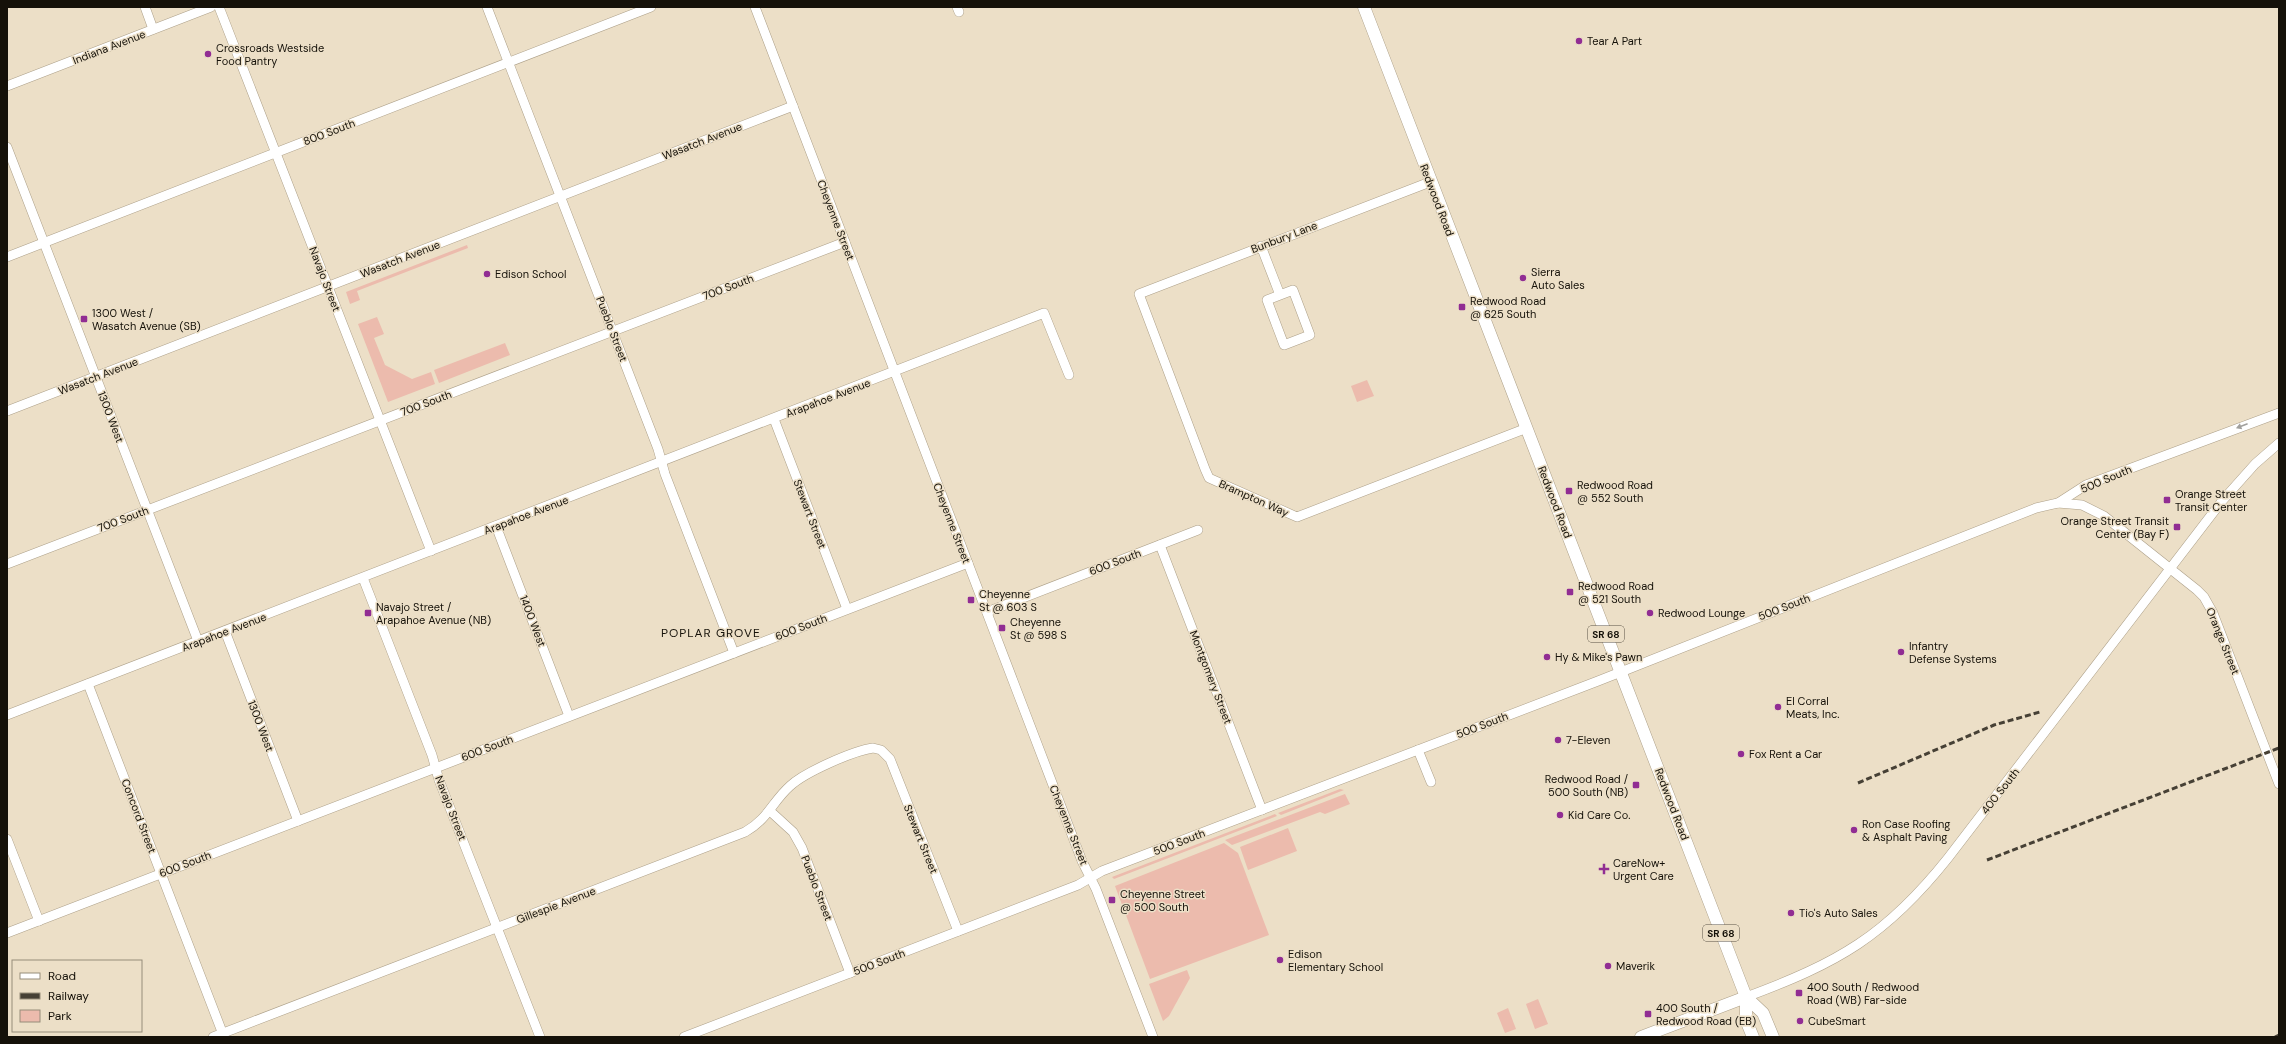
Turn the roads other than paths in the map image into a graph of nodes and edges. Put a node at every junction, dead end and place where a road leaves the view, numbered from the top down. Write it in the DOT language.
graph roads {
  1 [pos="145,7"];
  2 [pos="211,7"];
  3 [pos="220,7"];
  4 [pos="487,7"];
  5 [pos="651,7"];
  6 [pos="754,7"];
  7 [pos="1364,7"];
  8 [pos="154,29"];
  9 [pos="508,62"];
  10 [pos="7,86"];
  11 [pos="793,106"];
  12 [pos="7,147"];
  13 [pos="276,152"];
  14 [pos="1430,182"];
  15 [pos="560,196"];
  16 [pos="44,242"];
  17 [pos="845,242"];
  18 [pos="1261,246"];
  19 [pos="7,257"];
  20 [pos="328,286"];
  21 [pos="1138,294"];
  22 [pos="1280,295"];
  23 [pos="612,331"];
  24 [pos="894,372"];
  25 [pos="1069,375"];
  26 [pos="96,376"];
  27 [pos="7,411"];
  28 [pos="2279,413"];
  29 [pos="774,419"];
  30 [pos="380,421"];
  31 [pos="1527,428"];
  32 [pos="2279,443"];
  33 [pos="662,462"];
  34 [pos="2058,503"];
  35 [pos="147,510"];
  36 [pos="496,526"];
  37 [pos="1198,530"];
  38 [pos="1160,545"];
  39 [pos="431,552"];
  40 [pos="968,563"];
  41 [pos="7,564"];
  42 [pos="2170,567"];
  43 [pos="363,578"];
  44 [pos="847,609"];
  45 [pos="986,612"];
  46 [pos="225,631"];
  47 [pos="198,642"];
  48 [pos="734,653"];
  49 [pos="1621,672"];
  50 [pos="88,684"];
  51 [pos="7,715"];
  52 [pos="569,716"];
  53 [pos="881,750"];
  54 [pos="1418,750"];
  55 [pos="436,768"];
  56 [pos="1431,782"];
  57 [pos="2279,784"];
  58 [pos="1262,810"];
  59 [pos="770,811"];
  60 [pos="298,821"];
  61 [pos="7,839"];
  62 [pos="161,874"];
  63 [pos="1091,877"];
  64 [pos="39,921"];
  65 [pos="497,928"];
  66 [pos="958,931"];
  67 [pos="7,933"];
  68 [pos="850,973"];
  69 [pos="1746,996"];
  70 [pos="223,1035"];
  71 [pos="213,1037"];
  72 [pos="540,1037"];
  73 [pos="684,1037"];
  74 [pos="1154,1037"];
  75 [pos="1641,1037"];
  76 [pos="1753,1037"];
  77 [pos="1773,1037"];
  1 -- 8 [label="street"];
  2 -- 8 [label="street, Indiana Avenue"];
  3 -- 13 [label="street, Navajo Street"];
  4 -- 9 [label="street, Pueblo Street"];
  5 -- 9 [label="street, 800 South"];
  6 -- 11 [label="street, Cheyenne Street"];
  7 -- 14 [label="main road, Redwood Road / SR 68"];
  8 -- 10 [label="street, Indiana Avenue"];
  9 -- 13 [label="street, 800 South"];
  9 -- 15 [label="street, Pueblo Street"];
  11 -- 15 [label="street, Wasatch Avenue"];
  11 -- 17 [label="street, Cheyenne Street"];
  12 -- 16 [label="street, 1300 West"];
  13 -- 16 [label="street, 800 South"];
  13 -- 20 [label="street, Navajo Street"];
  14 -- 18 [label="street, Bunbury Lane"];
  14 -- 31 [label="main road, Redwood Road / SR 68"];
  15 -- 20 [label="street, Wasatch Avenue"];
  15 -- 23 [label="street, Pueblo Street"];
  16 -- 19 [label="street, 800 South"];
  16 -- 26 [label="street, 1300 West"];
  17 -- 23 [label="street, 700 South"];
  17 -- 24 [label="street, Cheyenne Street"];
  18 -- 21 [label="street, Bunbury Lane"];
  18 -- 22 [label="street"];
  20 -- 26 [label="street, Wasatch Avenue"];
  20 -- 30 [label="street, Navajo Street"];
  21 -- 31 [label="street, Brampton Way"];
  22 -- 22 [label="street"];
  23 -- 30 [label="street, 700 South"];
  23 -- 33 [label="street, Pueblo Street"];
  24 -- 25 [label="street, Arapahoe Avenue"];
  24 -- 29 [label="street, Arapahoe Avenue"];
  24 -- 40 [label="street, Cheyenne Street"];
  26 -- 27 [label="street, Wasatch Avenue"];
  26 -- 35 [label="street, 1300 West"];
  28 -- 34 [label="street, 500 South, one-way"];
  29 -- 33 [label="street, Arapahoe Avenue"];
  29 -- 44 [label="street, Stewart Street"];
  30 -- 35 [label="street, 700 South"];
  30 -- 39 [label="street, Navajo Street"];
  31 -- 49 [label="main road, Redwood Road / SR 68"];
  32 -- 42 [label="street, 400 South"];
  33 -- 36 [label="street, Arapahoe Avenue"];
  33 -- 48 [label="street, Pueblo Street"];
  34 -- 42 [label="street, Orange Street"];
  34 -- 49 [label="street, 500 South"];
  35 -- 41 [label="street, 700 South"];
  35 -- 47 [label="street, 1300 West"];
  36 -- 39 [label="street, Arapahoe Avenue"];
  36 -- 52 [label="street, 1400 West"];
  37 -- 38 [label="street, 600 South"];
  38 -- 45 [label="street, 600 South"];
  38 -- 58 [label="street, Montgomery Street"];
  39 -- 43 [label="street, Arapahoe Avenue"];
  40 -- 44 [label="street, 600 South"];
  40 -- 45 [label="street, Cheyenne Street"];
  42 -- 57 [label="street, Orange Street"];
  42 -- 69 [label="street, 400 South"];
  43 -- 46 [label="street, Arapahoe Avenue"];
  43 -- 55 [label="street, Navajo Street"];
  44 -- 48 [label="street, 600 South"];
  45 -- 63 [label="street, Cheyenne Street"];
  46 -- 47 [label="street, Arapahoe Avenue"];
  46 -- 60 [label="street, 1300 West"];
  47 -- 50 [label="street, Arapahoe Avenue"];
  48 -- 52 [label="street, 600 South"];
  49 -- 54 [label="street, 500 South"];
  49 -- 69 [label="main road, Redwood Road / SR 68"];
  50 -- 51 [label="street, Arapahoe Avenue"];
  50 -- 62 [label="street, Concord Street"];
  52 -- 55 [label="street, 600 South"];
  53 -- 59 [label="street, Gillespie Avenue"];
  53 -- 66 [label="street, Stewart Street"];
  54 -- 56 [label="street"];
  54 -- 58 [label="street, 500 South"];
  55 -- 60 [label="street, 600 South"];
  55 -- 65 [label="street, Navajo Street"];
  58 -- 63 [label="street, 500 South"];
  59 -- 65 [label="street, Gillespie Avenue"];
  59 -- 68 [label="street, Pueblo Street"];
  60 -- 62 [label="street, 600 South"];
  61 -- 64 [label="street"];
  62 -- 64 [label="street, 600 South"];
  62 -- 70 [label="street, Concord Street"];
  63 -- 66 [label="street, 500 South"];
  63 -- 74 [label="street, Cheyenne Street"];
  64 -- 67 [label="street, 600 South"];
  65 -- 70 [label="street, Gillespie Avenue"];
  65 -- 72 [label="street, Navajo Street"];
  66 -- 68 [label="street, 500 South"];
  68 -- 73 [label="street, 500 South"];
  69 -- 75 [label="main road, 400 South"];
  69 -- 76 [label="main road, Redwood Road / SR 68"];
  69 -- 77 [label="main road, Redwood Road / SR 68"];
  70 -- 71 [label="street, Gillespie Avenue"];
}
